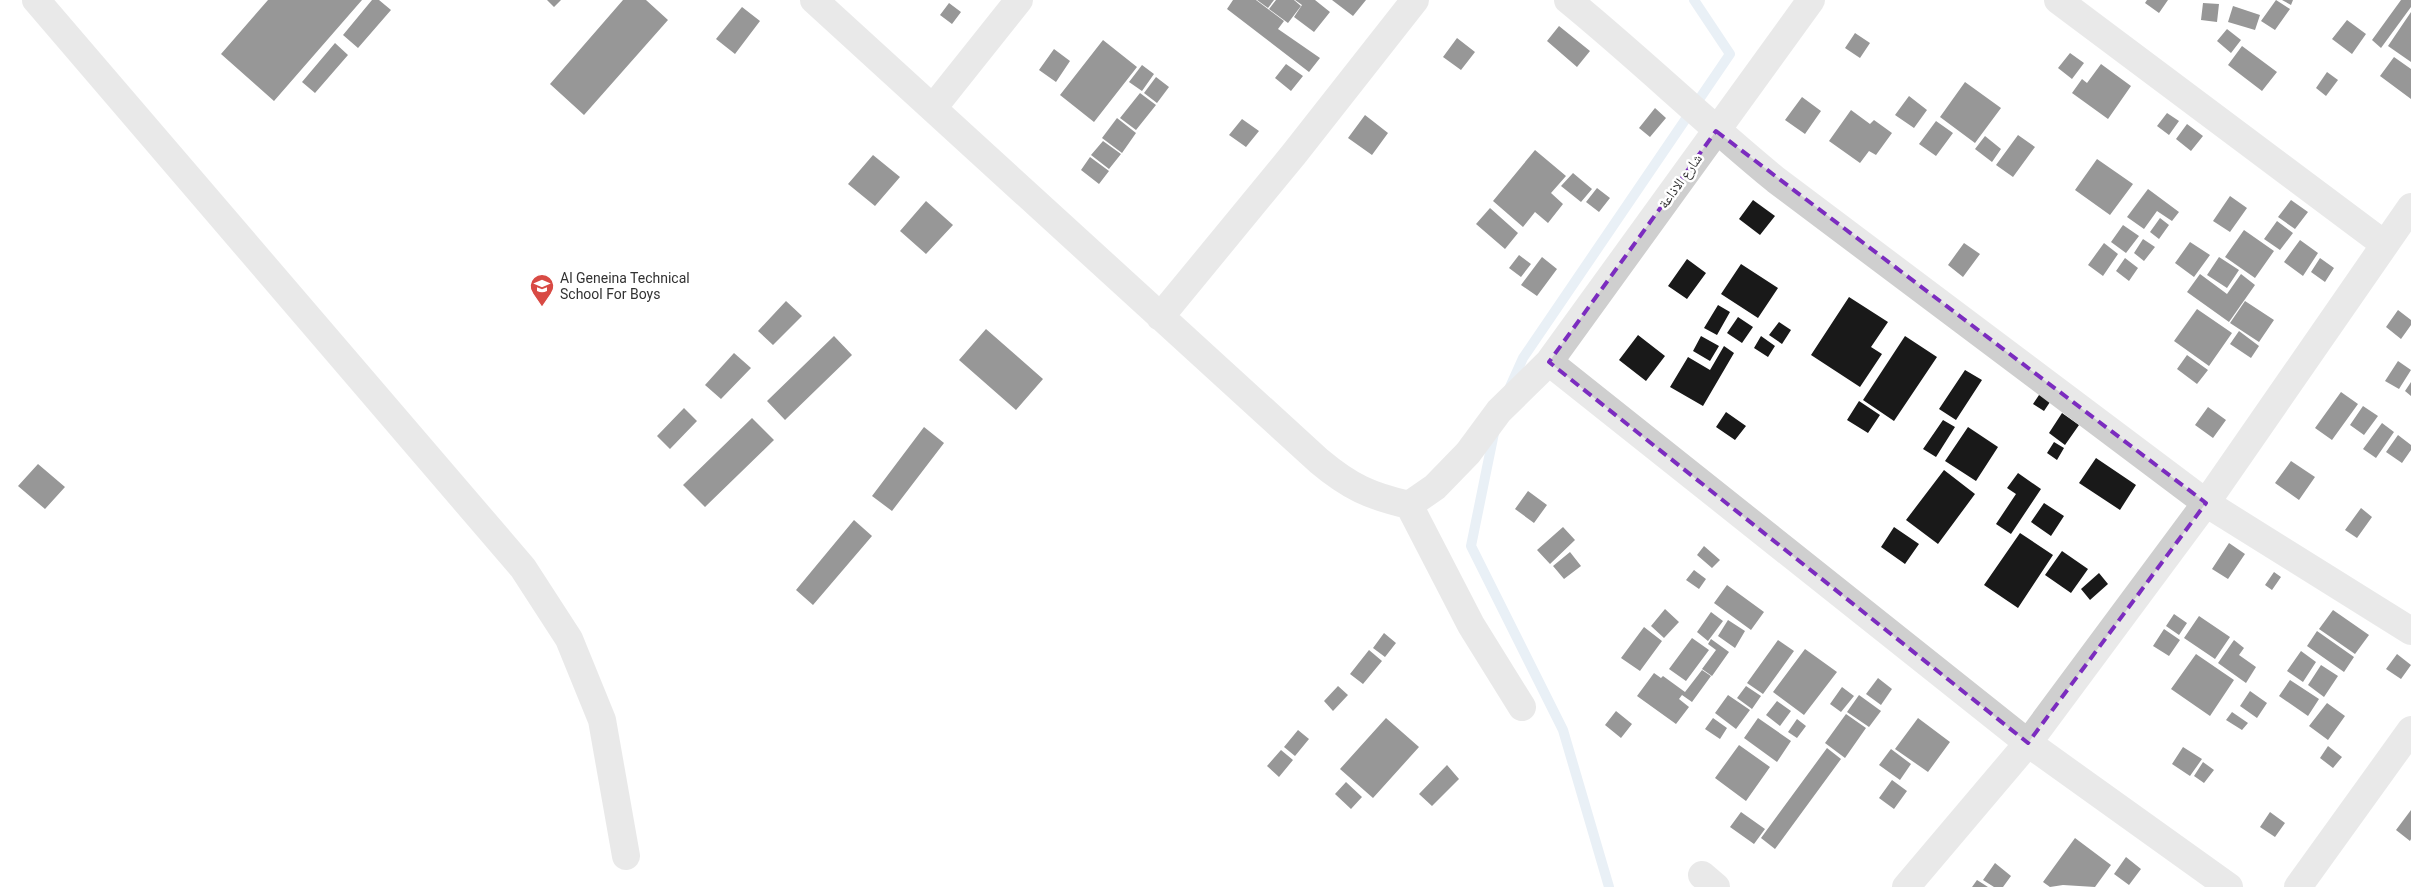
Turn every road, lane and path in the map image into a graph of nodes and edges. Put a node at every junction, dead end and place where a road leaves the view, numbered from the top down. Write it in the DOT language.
graph roads {
  1 [pos="36,0"];
  2 [pos="814,0"];
  3 [pos="1019,0"];
  4 [pos="1415,0"];
  5 [pos="1568,0"];
  6 [pos="1811,0"];
  7 [pos="2058,0"];
  8 [pos="933,108"];
  9 [pos="1716,131"];
  10 [pos="2411,207"];
  11 [pos="2384,244"];
  12 [pos="1160,317"];
  13 [pos="1548,362"];
  14 [pos="2206,503"];
  15 [pos="1409,505"];
  16 [pos="2411,631"];
  17 [pos="1522,708"];
  18 [pos="2411,730"];
  19 [pos="2028,743"];
  20 [pos="626,856"];
  21 [pos="1906,887"];
  22 [pos="2230,887"];
  23 [pos="2298,887"];
  1 -- 20 [label="street"];
  2 -- 8 [label="street"];
  3 -- 8 [label="street"];
  4 -- 12 [label="street"];
  5 -- 9 [label="street"];
  6 -- 9 [label="street, شارع الاذاعة"];
  7 -- 11 [label="street"];
  8 -- 12 [label="street"];
  9 -- 13 [label="street, شارع الاذاعة"];
  9 -- 14 [label="street"];
  10 -- 11 [label="street"];
  11 -- 14 [label="street"];
  12 -- 15 [label="street"];
  13 -- 15 [label="street, شارع الاذاعة"];
  13 -- 19 [label="street"];
  14 -- 16 [label="street"];
  14 -- 19 [label="street"];
  15 -- 17 [label="street"];
  18 -- 23 [label="street"];
  19 -- 21 [label="street"];
  19 -- 22 [label="street"];
}
